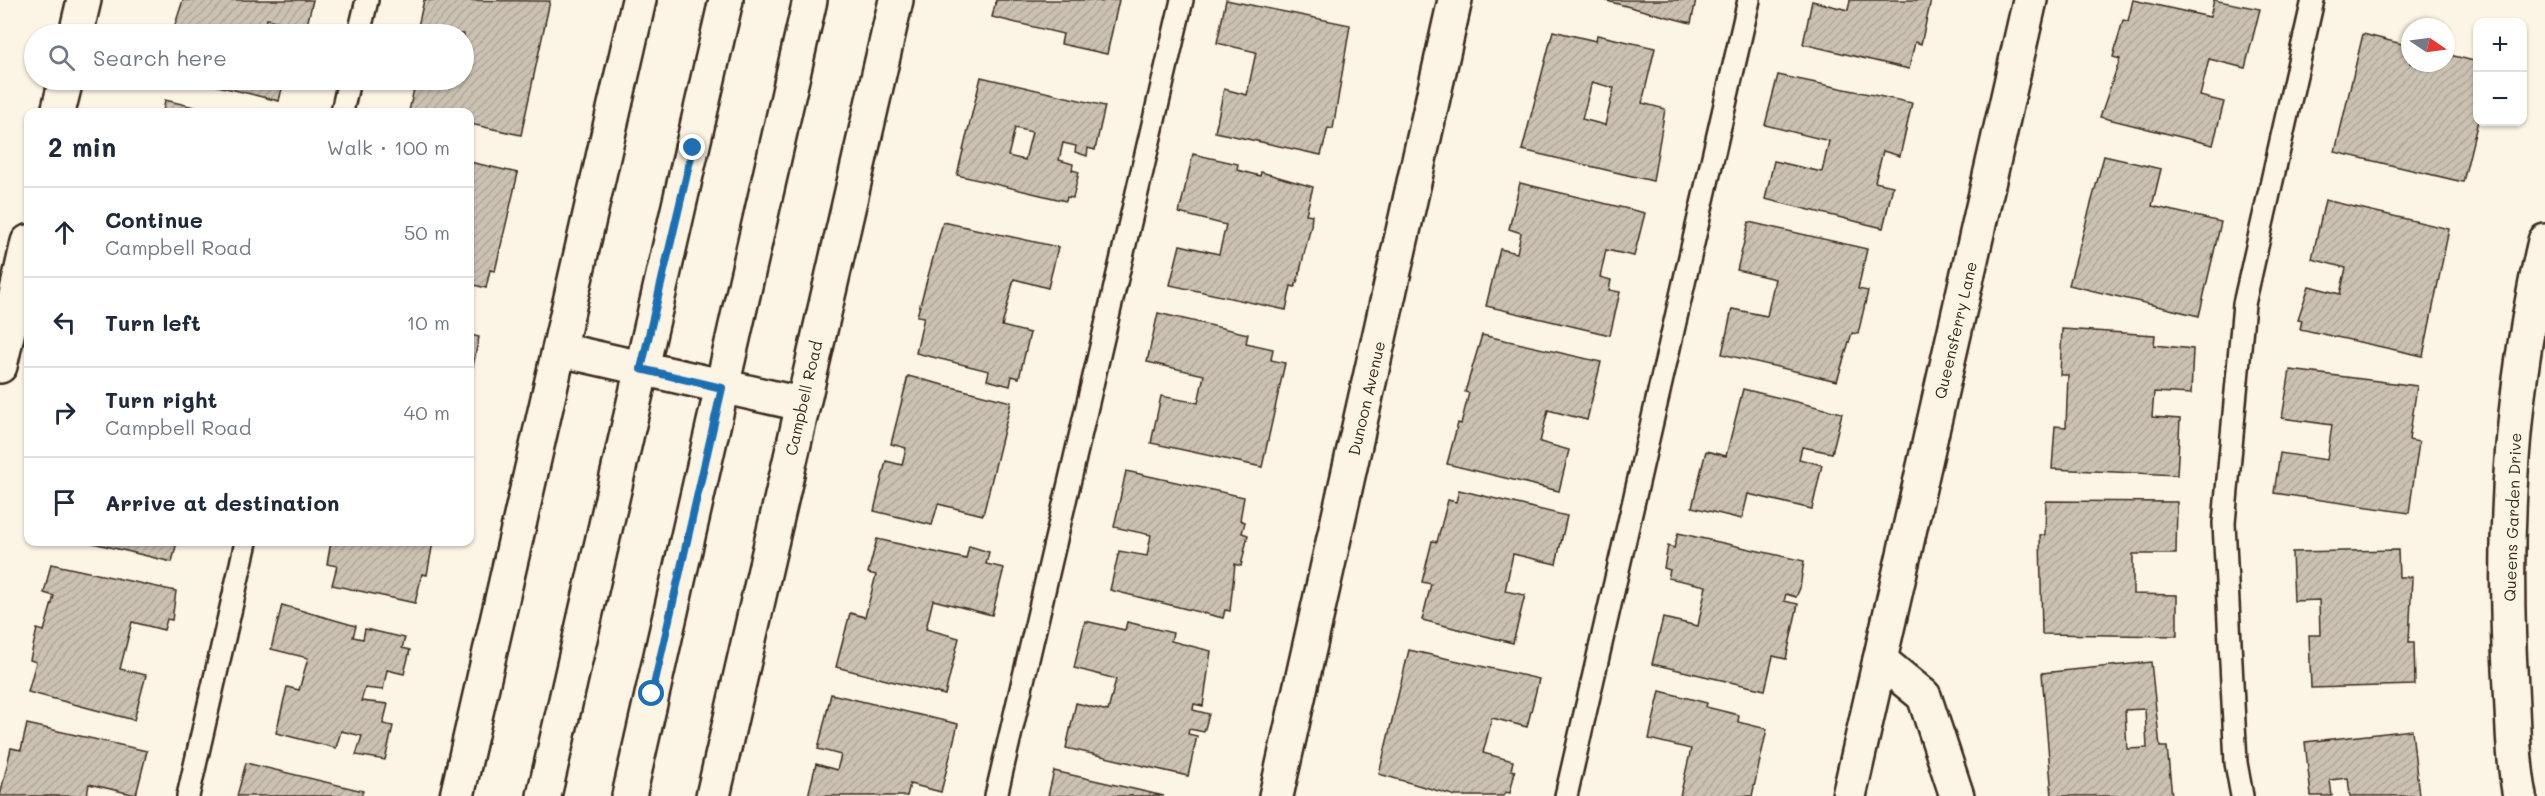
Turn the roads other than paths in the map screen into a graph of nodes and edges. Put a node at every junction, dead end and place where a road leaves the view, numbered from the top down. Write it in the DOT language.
graph roads {
  1 [pos="84,0"];
  2 [pos="367,0"];
  3 [pos="639,0"];
  4 [pos="726,0"];
  5 [pos="810,0"];
  6 [pos="896,0"];
  7 [pos="1182,0"];
  8 [pos="1455,0"];
  9 [pos="1749,0"];
  10 [pos="2030,0"];
  11 [pos="2313,0"];
  12 [pos="78,24"];
  13 [pos="361,24"];
  14 [pos="64,90"];
  15 [pos="347,90"];
  16 [pos="59,108"];
  17 [pos="343,108"];
  18 [pos="2545,241"];
  19 [pos="24,260"];
  20 [pos="561,350"];
  21 [pos="0,366"];
  22 [pos="641,369"];
  23 [pos="722,388"];
  24 [pos="801,404"];
  25 [pos="245,546"];
  26 [pos="1881,660"];
  27 [pos="188,796"];
  28 [pos="457,796"];
  29 [pos="544,796"];
  30 [pos="629,796"];
  31 [pos="713,796"];
  32 [pos="996,796"];
  33 [pos="1276,796"];
  34 [pos="1566,796"];
  35 [pos="1849,796"];
  36 [pos="1956,796"];
  37 [pos="2242,796"];
  38 [pos="2520,796"];
  1 -- 12 [label="street"];
  2 -- 13 [label="lane"];
  3 -- 20 [label="street"];
  4 -- 22 [label="street"];
  5 -- 23 [label="street"];
  6 -- 24 [label="street, Campbell Road"];
  7 -- 32 [label="lane"];
  8 -- 33 [label="street, Dunoon Avenue"];
  9 -- 34 [label="lane"];
  10 -- 26 [label="street, Queensferry Lane"];
  11 -- 37 [label="lane"];
  14 -- 16 [label="street"];
  15 -- 17 [label="lane"];
  18 -- 38 [label="street, Queens Garden Drive"];
  19 -- 21 [label="street"];
  20 -- 22 [label="street"];
  20 -- 28 [label="street"];
  22 -- 23 [label="street"];
  22 -- 29 [label="street"];
  23 -- 24 [label="street"];
  23 -- 30 [label="street"];
  24 -- 31 [label="street, Campbell Road"];
  25 -- 27 [label="lane"];
  26 -- 35 [label="street, Queensferry Lane"];
  26 -- 36 [label="street"];
}
